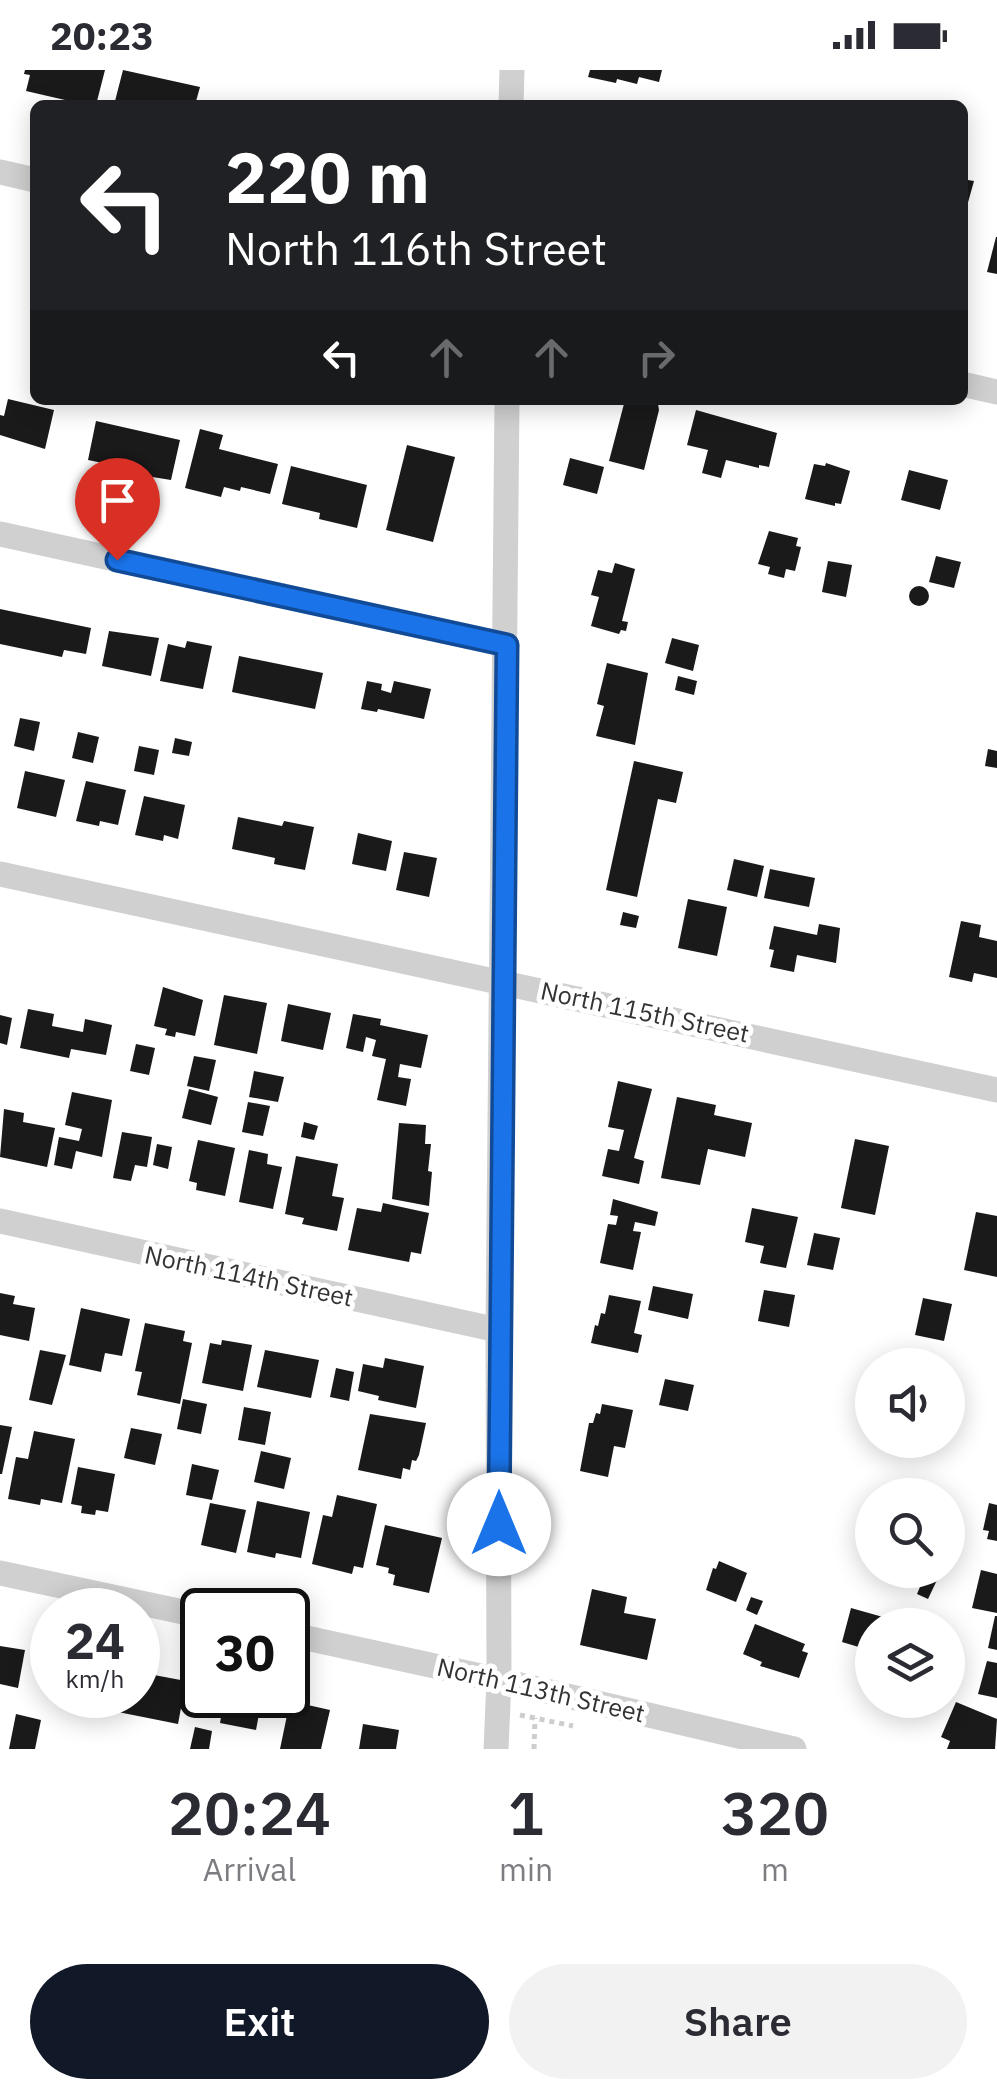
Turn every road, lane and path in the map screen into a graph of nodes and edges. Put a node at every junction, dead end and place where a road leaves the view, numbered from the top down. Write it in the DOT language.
graph roads {
  1 [pos="512,70"];
  2 [pos="512,100"];
  3 [pos="0,172"];
  4 [pos="30,179"];
  5 [pos="968,385"];
  6 [pos="997,392"];
  7 [pos="507,405"];
  8 [pos="0,534"];
  9 [pos="507,645"];
  10 [pos="0,874"];
  11 [pos="504,980"];
  12 [pos="997,1090"];
  13 [pos="0,1222"];
  14 [pos="498,1330"];
  15 [pos="0,1573"];
  16 [pos="180,1611"];
  17 [pos="310,1639"];
  18 [pos="499,1680"];
  19 [pos="535,1718"];
  20 [pos="496,1749"];
  21 [pos="534,1749"];
  22 [pos="794,1749"];
  1 -- 2 [label="street"];
  3 -- 4 [label="street"];
  5 -- 6 [label="street"];
  7 -- 9 [label="street"];
  8 -- 9 [label="street"];
  9 -- 11 [label="street"];
  10 -- 11 [label="street, North 115th Street"];
  11 -- 12 [label="street, North 115th Street"];
  11 -- 14 [label="street"];
  13 -- 14 [label="street, North 114th Street"];
  14 -- 18 [label="street"];
  15 -- 16 [label="street"];
  17 -- 18 [label="street, North 113th Street"];
  18 -- 20 [label="street"];
  18 -- 22 [label="street, North 113th Street"];
  19 -- 21 [label="path"];
}
